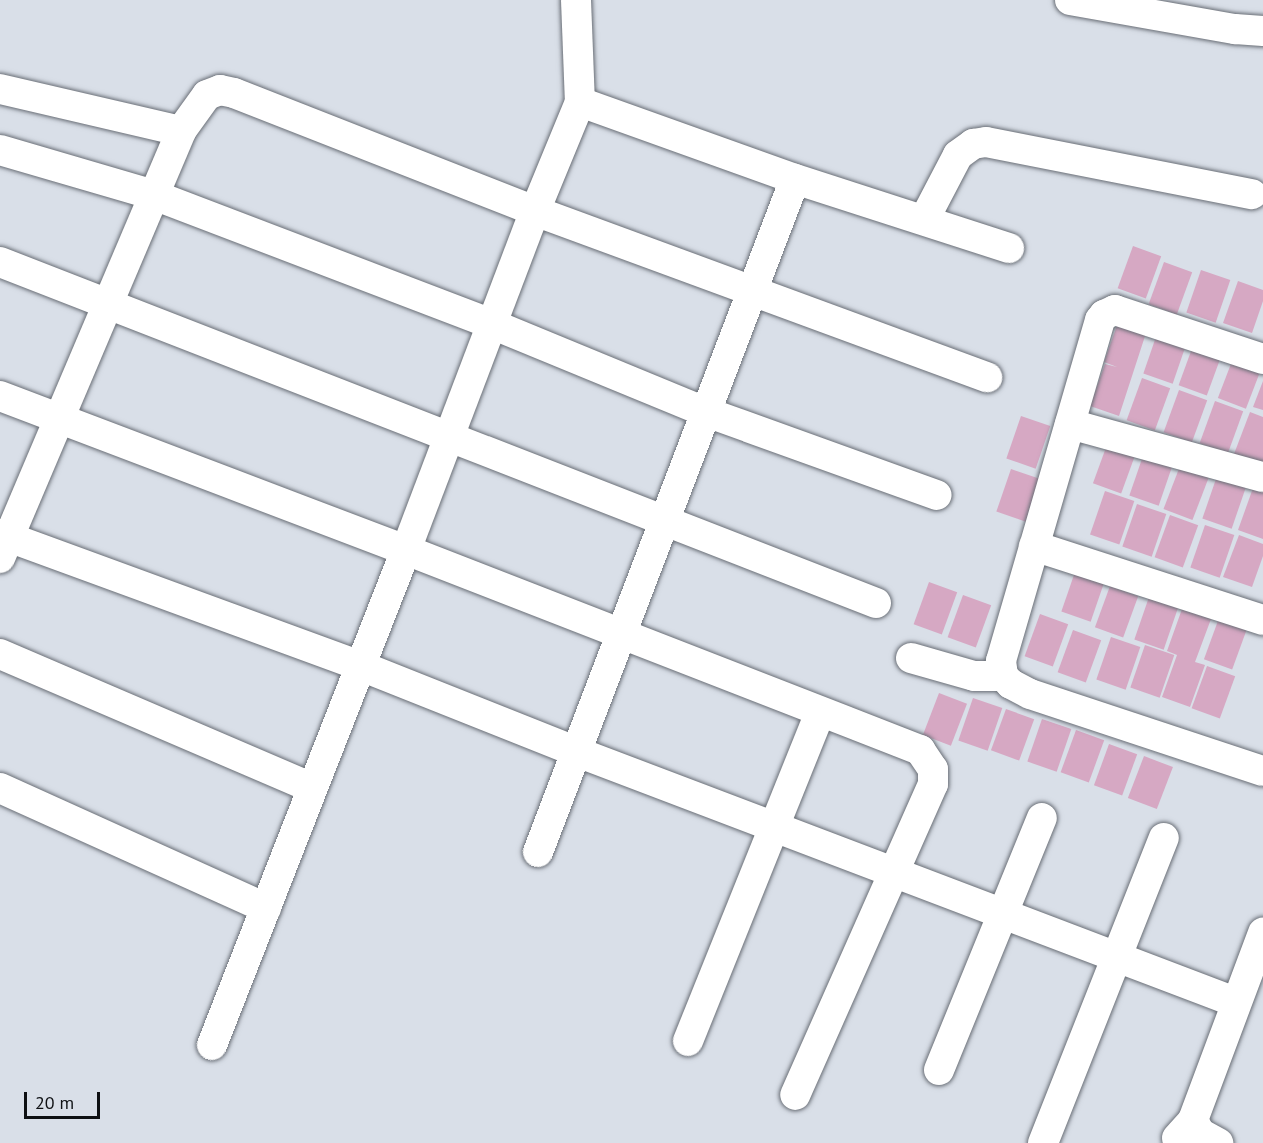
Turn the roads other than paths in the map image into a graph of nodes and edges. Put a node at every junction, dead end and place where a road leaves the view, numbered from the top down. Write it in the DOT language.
graph roads {
  1 [pos="576,0"];
  2 [pos="1070,0"];
  3 [pos="1263,31"];
  4 [pos="0,89"];
  5 [pos="580,102"];
  6 [pos="181,131"];
  7 [pos="0,150"];
  8 [pos="795,179"];
  9 [pos="1252,194"];
  10 [pos="154,195"];
  11 [pos="535,211"];
  12 [pos="924,220"];
  13 [pos="1009,248"];
  14 [pos="0,262"];
  15 [pos="752,292"];
  16 [pos="108,303"];
  17 [pos="492,324"];
  18 [pos="1263,359"];
  19 [pos="987,377"];
  20 [pos="0,396"];
  21 [pos="706,412"];
  22 [pos="59,419"];
  23 [pos="1070,423"];
  24 [pos="450,436"];
  25 [pos="1263,477"];
  26 [pos="937,495"];
  27 [pos="666,521"];
  28 [pos="3,543"];
  29 [pos="1034,546"];
  30 [pos="406,550"];
  31 [pos="876,603"];
  32 [pos="1263,620"];
  33 [pos="622,635"];
  34 [pos="0,654"];
  35 [pos="911,658"];
  36 [pos="361,666"];
  37 [pos="1003,676"];
  38 [pos="820,713"];
  39 [pos="578,752"];
  40 [pos="1263,771"];
  41 [pos="0,788"];
  42 [pos="313,788"];
  43 [pos="1042,818"];
  44 [pos="774,826"];
  45 [pos="1164,838"];
  46 [pos="538,852"];
  47 [pos="896,872"];
  48 [pos="266,908"];
  49 [pos="1003,914"];
  50 [pos="1263,933"];
  51 [pos="1117,957"];
  52 [pos="1248,989"];
  53 [pos="688,1041"];
  54 [pos="212,1045"];
  55 [pos="939,1070"];
  56 [pos="795,1095"];
  57 [pos="1043,1143"];
  58 [pos="1218,1143"];
  1 -- 5 [label="street"];
  2 -- 3 [label="street"];
  4 -- 6 [label="street"];
  5 -- 8 [label="street"];
  5 -- 11 [label="street"];
  6 -- 10 [label="street"];
  6 -- 11 [label="street"];
  7 -- 10 [label="street"];
  8 -- 12 [label="street"];
  8 -- 15 [label="street"];
  9 -- 12 [label="street"];
  10 -- 16 [label="street"];
  10 -- 17 [label="street"];
  11 -- 15 [label="street"];
  11 -- 17 [label="street"];
  12 -- 13 [label="street"];
  14 -- 16 [label="street"];
  15 -- 19 [label="street"];
  15 -- 21 [label="street"];
  16 -- 22 [label="street"];
  16 -- 24 [label="street"];
  17 -- 21 [label="street"];
  17 -- 24 [label="street"];
  18 -- 23 [label="street"];
  20 -- 22 [label="street"];
  21 -- 26 [label="street"];
  21 -- 27 [label="street"];
  22 -- 28 [label="street"];
  22 -- 30 [label="street"];
  23 -- 25 [label="street"];
  23 -- 29 [label="street"];
  24 -- 27 [label="street"];
  24 -- 30 [label="street"];
  27 -- 31 [label="street"];
  27 -- 33 [label="street"];
  28 -- 36 [label="street"];
  29 -- 32 [label="street"];
  29 -- 37 [label="street"];
  30 -- 33 [label="street"];
  30 -- 36 [label="street"];
  33 -- 38 [label="street"];
  33 -- 39 [label="street"];
  34 -- 42 [label="street"];
  35 -- 37 [label="street"];
  36 -- 39 [label="street"];
  36 -- 42 [label="street"];
  37 -- 40 [label="street"];
  38 -- 44 [label="street"];
  38 -- 47 [label="street"];
  39 -- 44 [label="street"];
  39 -- 46 [label="street"];
  41 -- 48 [label="street"];
  42 -- 48 [label="street"];
  43 -- 49 [label="street"];
  44 -- 47 [label="street"];
  44 -- 53 [label="street"];
  45 -- 51 [label="street"];
  47 -- 49 [label="street"];
  47 -- 56 [label="street"];
  48 -- 54 [label="street"];
  49 -- 51 [label="street"];
  49 -- 55 [label="street"];
  50 -- 52 [label="street"];
  51 -- 52 [label="street"];
  51 -- 57 [label="street"];
  52 -- 58 [label="street"];
}
